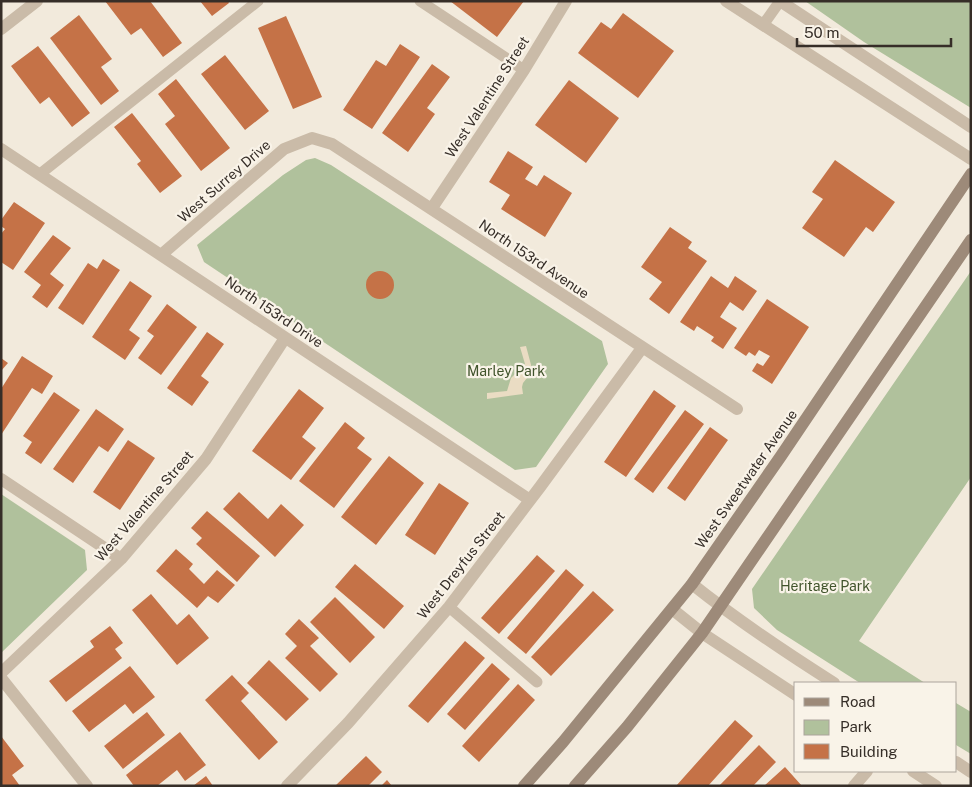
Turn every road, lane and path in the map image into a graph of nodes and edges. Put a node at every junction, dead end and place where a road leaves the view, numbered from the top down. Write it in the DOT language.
graph roads {
  1 [pos="36,1"];
  2 [pos="258,1"];
  3 [pos="420,1"];
  4 [pos="566,1"];
  5 [pos="726,1"];
  6 [pos="780,1"];
  7 [pos="763,25"];
  8 [pos="2,27"];
  9 [pos="524,70"];
  10 [pos="971,127"];
  11 [pos="312,138"];
  12 [pos="1,149"];
  13 [pos="971,160"];
  14 [pos="40,174"];
  15 [pos="971,174"];
  16 [pos="432,208"];
  17 [pos="971,240"];
  18 [pos="161,254"];
  19 [pos="285,338"];
  20 [pos="642,348"];
  21 [pos="737,409"];
  22 [pos="1,479"];
  23 [pos="530,500"];
  24 [pos="121,559"];
  25 [pos="692,584"];
  26 [pos="719,606"];
  27 [pos="449,607"];
  28 [pos="672,609"];
  29 [pos="702,633"];
  30 [pos="1,673"];
  31 [pos="1,678"];
  32 [pos="537,682"];
  33 [pos="832,682"];
  34 [pos="794,694"];
  35 [pos="957,763"];
  36 [pos="866,772"];
  37 [pos="915,772"];
  38 [pos="971,772"];
  39 [pos="87,786"];
  40 [pos="287,786"];
  41 [pos="524,786"];
  42 [pos="575,786"];
  43 [pos="854,786"];
  44 [pos="936,786"];
  1 -- 8 [label="street"];
  2 -- 14 [label="lane"];
  3 -- 9 [label="lane"];
  4 -- 9 [label="street, West Valentine Street"];
  5 -- 7 [label="street"];
  6 -- 7 [label="lane"];
  6 -- 10 [label="street"];
  7 -- 13 [label="street"];
  9 -- 16 [label="street, West Valentine Street"];
  11 -- 16 [label="street, North 153rd Avenue"];
  11 -- 18 [label="street, West Surrey Drive"];
  12 -- 14 [label="street, North 153rd Drive"];
  14 -- 18 [label="street, North 153rd Drive"];
  15 -- 25 [label="street, West Sweetwater Avenue"];
  16 -- 20 [label="street, North 153rd Avenue"];
  17 -- 26 [label="street"];
  18 -- 19 [label="street, North 153rd Drive"];
  19 -- 23 [label="street, North 153rd Drive"];
  19 -- 24 [label="street, West Valentine Street"];
  20 -- 21 [label="street, North 153rd Avenue"];
  20 -- 23 [label="street, West Dreyfus Street"];
  22 -- 24 [label="street"];
  23 -- 27 [label="street, West Dreyfus Street"];
  24 -- 30 [label="street, West Valentine Street"];
  25 -- 26 [label="street"];
  25 -- 28 [label="street, West Sweetwater Avenue"];
  26 -- 29 [label="street"];
  26 -- 33 [label="street"];
  27 -- 32 [label="lane"];
  27 -- 40 [label="street, West Dreyfus Street"];
  28 -- 29 [label="street"];
  28 -- 41 [label="street, West Sweetwater Avenue"];
  29 -- 34 [label="street"];
  29 -- 42 [label="street"];
  31 -- 39 [label="street"];
  35 -- 38 [label="street"];
  36 -- 43 [label="street"];
  37 -- 44 [label="street"];
}
